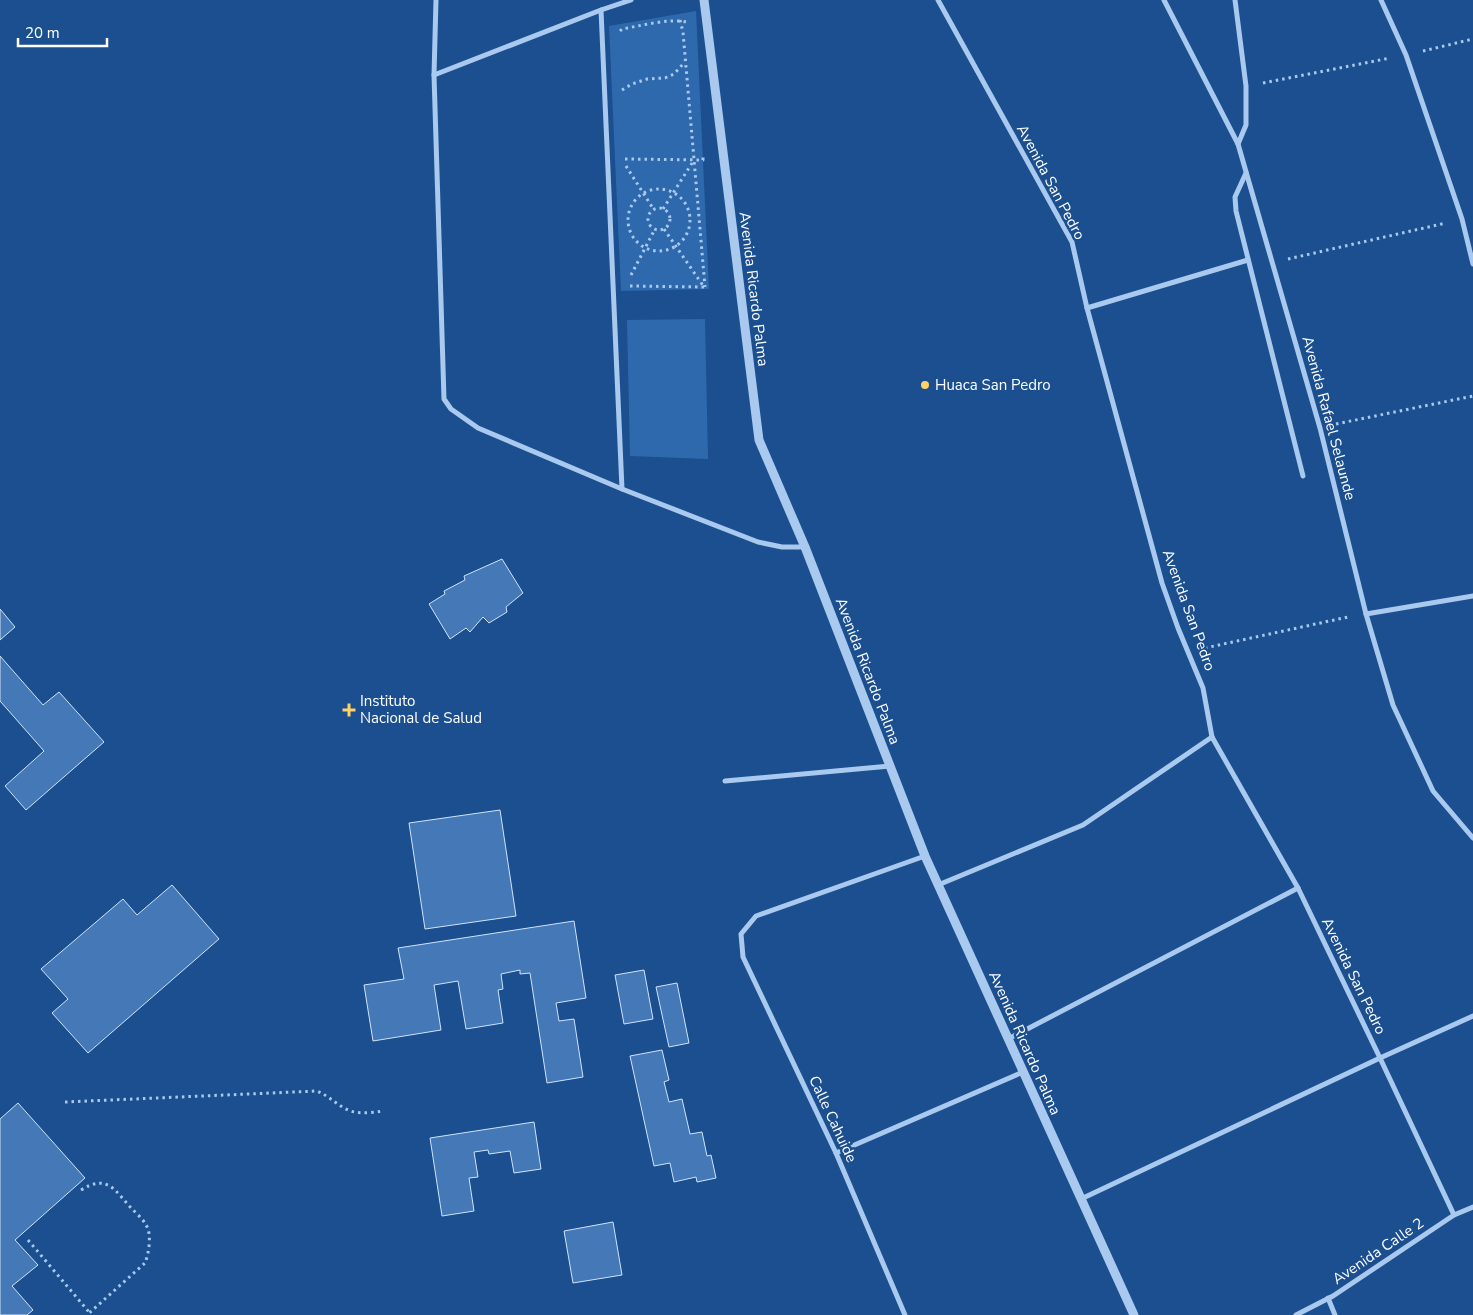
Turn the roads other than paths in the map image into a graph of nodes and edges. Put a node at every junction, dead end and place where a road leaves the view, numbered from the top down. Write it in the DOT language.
graph roads {
  1 [pos="436,0"];
  2 [pos="631,0"];
  3 [pos="704,0"];
  4 [pos="938,0"];
  5 [pos="1164,0"];
  6 [pos="1235,0"];
  7 [pos="1381,0"];
  8 [pos="601,10"];
  9 [pos="434,75"];
  10 [pos="1238,144"];
  11 [pos="1246,172"];
  12 [pos="1248,260"];
  13 [pos="1473,264"];
  14 [pos="1087,308"];
  15 [pos="1303,476"];
  16 [pos="622,489"];
  17 [pos="805,547"];
  18 [pos="1473,596"];
  19 [pos="1366,614"];
  20 [pos="1212,737"];
  21 [pos="890,766"];
  22 [pos="725,781"];
  23 [pos="1473,838"];
  24 [pos="925,856"];
  25 [pos="938,885"];
  26 [pos="1298,888"];
  27 [pos="1473,1016"];
  28 [pos="1008,1039"];
  29 [pos="1380,1058"];
  30 [pos="1023,1072"];
  31 [pos="836,1153"];
  32 [pos="1081,1199"];
  33 [pos="1473,1207"];
  34 [pos="1454,1215"];
  35 [pos="1328,1298"];
  36 [pos="905,1315"];
  37 [pos="1134,1315"];
  38 [pos="1296,1315"];
  39 [pos="1335,1315"];
  1 -- 9 [label="street"];
  2 -- 8 [label="street"];
  3 -- 17 [label="street, Avenida Ricardo Palma"];
  4 -- 14 [label="street, Avenida San Pedro"];
  5 -- 10 [label="street, Avenida Rafael Selaunde"];
  6 -- 10 [label="street"];
  7 -- 13 [label="street"];
  8 -- 9 [label="street"];
  8 -- 16 [label="street"];
  9 -- 16 [label="street"];
  10 -- 11 [label="street, Avenida Rafael Selaunde"];
  11 -- 12 [label="street"];
  11 -- 19 [label="street, Avenida Rafael Selaunde"];
  12 -- 14 [label="street"];
  12 -- 15 [label="street"];
  14 -- 20 [label="street, Avenida San Pedro"];
  16 -- 17 [label="street"];
  17 -- 21 [label="street, Avenida Ricardo Palma"];
  18 -- 19 [label="street"];
  19 -- 23 [label="street, Avenida Rafael Selaunde"];
  20 -- 25 [label="street"];
  20 -- 26 [label="street, Avenida San Pedro"];
  21 -- 22 [label="street"];
  21 -- 24 [label="street, Avenida Ricardo Palma"];
  24 -- 25 [label="street, Avenida Ricardo Palma"];
  24 -- 31 [label="street, Calle Cahuide"];
  25 -- 28 [label="street, Avenida Ricardo Palma"];
  26 -- 28 [label="street"];
  26 -- 29 [label="street, Avenida San Pedro"];
  27 -- 29 [label="street"];
  28 -- 30 [label="street, Avenida Ricardo Palma"];
  29 -- 32 [label="street"];
  29 -- 34 [label="street, Avenida San Pedro"];
  30 -- 31 [label="street"];
  30 -- 32 [label="street, Avenida Ricardo Palma"];
  31 -- 36 [label="street, Calle Cahuide"];
  32 -- 37 [label="street, Avenida Ricardo Palma"];
  33 -- 34 [label="street, Avenida Calle 2"];
  34 -- 35 [label="street, Avenida Calle 2"];
  35 -- 38 [label="street, Avenida Calle 2"];
  35 -- 39 [label="street"];
}
